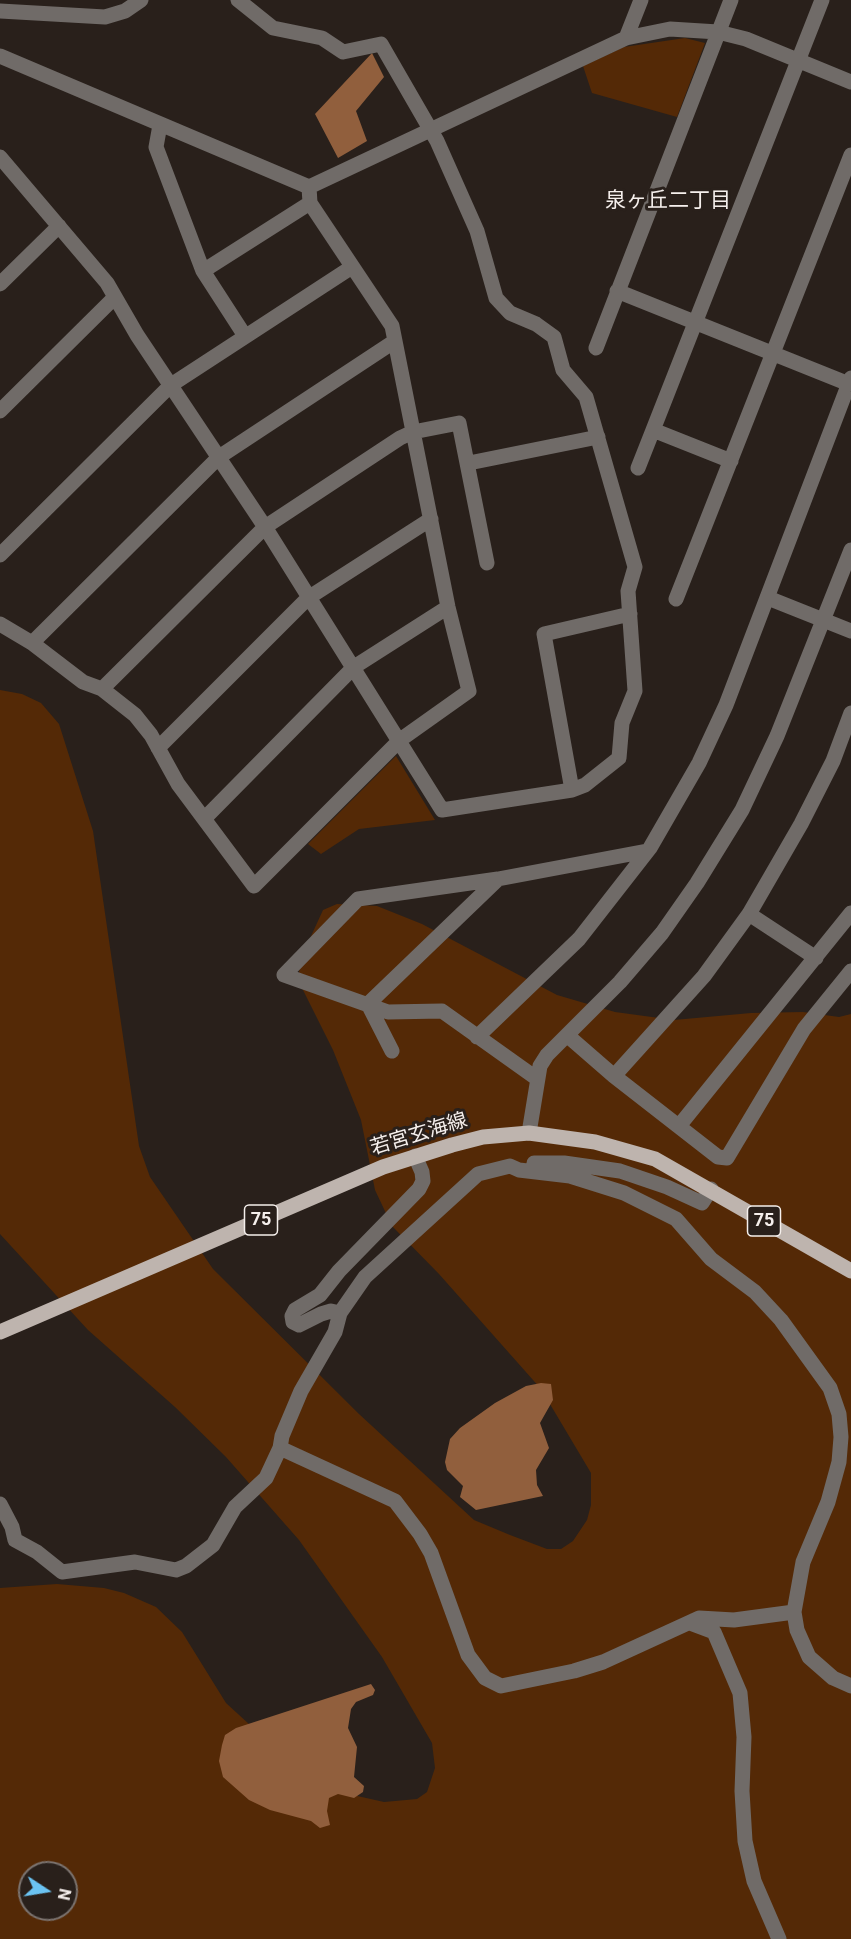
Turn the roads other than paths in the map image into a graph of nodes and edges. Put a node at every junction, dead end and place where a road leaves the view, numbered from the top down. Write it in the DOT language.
graph roads {
  1 [pos="141,0"];
  2 [pos="238,0"];
  3 [pos="640,0"];
  4 [pos="731,0"];
  5 [pos="822,0"];
  6 [pos="0,10"];
  7 [pos="718,32"];
  8 [pos="626,38"];
  9 [pos="0,56"];
  10 [pos="798,61"];
  11 [pos="851,82"];
  12 [pos="160,125"];
  13 [pos="428,129"];
  14 [pos="851,155"];
  15 [pos="0,157"];
  16 [pos="309,195"];
  17 [pos="59,226"];
  18 [pos="352,267"];
  19 [pos="203,272"];
  20 [pos="0,284"];
  21 [pos="617,291"];
  22 [pos="115,297"];
  23 [pos="695,321"];
  24 [pos="245,336"];
  25 [pos="395,341"];
  26 [pos="596,348"];
  27 [pos="774,352"];
  28 [pos="850,381"];
  29 [pos="171,385"];
  30 [pos="0,411"];
  31 [pos="653,430"];
  32 [pos="413,432"];
  33 [pos="598,436"];
  34 [pos="219,457"];
  35 [pos="731,461"];
  36 [pos="469,463"];
  37 [pos="638,468"];
  38 [pos="431,519"];
  39 [pos="265,527"];
  40 [pos="851,550"];
  41 [pos="0,555"];
  42 [pos="487,563"];
  43 [pos="308,598"];
  44 [pos="768,598"];
  45 [pos="676,599"];
  46 [pos="448,607"];
  47 [pos="630,614"];
  48 [pos="823,620"];
  49 [pos="0,624"];
  50 [pos="851,632"];
  51 [pos="32,643"];
  52 [pos="354,668"];
  53 [pos="102,689"];
  54 [pos="851,713"];
  55 [pos="400,740"];
  56 [pos="158,748"];
  57 [pos="572,790"];
  58 [pos="205,818"];
  59 [pos="647,851"];
  60 [pos="498,879"];
  61 [pos="851,913"];
  62 [pos="749,914"];
  63 [pos="816,958"];
  64 [pos="851,971"];
  65 [pos="368,1004"];
  66 [pos="568,1036"];
  67 [pos="477,1037"];
  68 [pos="392,1051"];
  69 [pos="614,1076"];
  70 [pos="536,1078"];
  71 [pos="679,1126"];
  72 [pos="529,1133"];
  73 [pos="415,1156"];
  74 [pos="510,1166"];
  75 [pos="711,1189"];
  76 [pos="851,1271"];
  77 [pos="340,1313"];
  78 [pos="0,1332"];
  79 [pos="280,1448"];
  80 [pos="0,1504"];
  81 [pos="794,1612"];
  82 [pos="690,1623"];
  83 [pos="851,1686"];
  84 [pos="779,1939"];
  1 -- 6 [label="street"];
  2 -- 13 [label="street"];
  3 -- 8 [label="street"];
  4 -- 7 [label="street"];
  5 -- 10 [label="street"];
  7 -- 8 [label="street"];
  7 -- 10 [label="street"];
  7 -- 21 [label="street"];
  8 -- 13 [label="street"];
  9 -- 12 [label="street"];
  10 -- 11 [label="street"];
  10 -- 23 [label="street"];
  12 -- 16 [label="street"];
  12 -- 19 [label="street"];
  13 -- 16 [label="street"];
  13 -- 33 [label="street"];
  14 -- 27 [label="street"];
  15 -- 17 [label="street"];
  16 -- 18 [label="street"];
  16 -- 19 [label="street"];
  17 -- 20 [label="street"];
  17 -- 22 [label="street"];
  18 -- 24 [label="street"];
  18 -- 25 [label="street"];
  19 -- 24 [label="street"];
  21 -- 23 [label="street"];
  21 -- 26 [label="street"];
  22 -- 29 [label="street"];
  22 -- 30 [label="street"];
  23 -- 27 [label="street"];
  23 -- 31 [label="street"];
  24 -- 29 [label="street"];
  25 -- 32 [label="street"];
  25 -- 34 [label="street"];
  27 -- 28 [label="street"];
  27 -- 35 [label="street"];
  28 -- 44 [label="street"];
  29 -- 34 [label="street"];
  29 -- 41 [label="street"];
  31 -- 35 [label="street"];
  31 -- 37 [label="street"];
  32 -- 36 [label="street"];
  32 -- 38 [label="street"];
  32 -- 39 [label="street"];
  33 -- 36 [label="street"];
  33 -- 47 [label="street"];
  34 -- 39 [label="street"];
  34 -- 51 [label="street"];
  35 -- 45 [label="street"];
  36 -- 42 [label="street"];
  38 -- 43 [label="street"];
  38 -- 46 [label="street"];
  39 -- 43 [label="street"];
  39 -- 53 [label="street"];
  40 -- 48 [label="street"];
  43 -- 52 [label="street"];
  43 -- 56 [label="street"];
  44 -- 48 [label="street"];
  44 -- 59 [label="street"];
  46 -- 52 [label="street"];
  46 -- 55 [label="street"];
  47 -- 57 [label="street"];
  47 -- 57 [label="street"];
  48 -- 50 [label="street"];
  48 -- 66 [label="street"];
  49 -- 51 [label="street"];
  51 -- 53 [label="street"];
  52 -- 55 [label="street"];
  52 -- 58 [label="street"];
  53 -- 56 [label="street"];
  54 -- 62 [label="street"];
  55 -- 57 [label="street"];
  55 -- 58 [label="street"];
  56 -- 58 [label="street"];
  59 -- 60 [label="street"];
  59 -- 67 [label="street"];
  60 -- 65 [label="street"];
  60 -- 65 [label="street"];
  61 -- 63 [label="street"];
  62 -- 63 [label="street"];
  62 -- 69 [label="street"];
  63 -- 71 [label="street"];
  64 -- 71 [label="street"];
  65 -- 67 [label="street"];
  65 -- 68 [label="street"];
  66 -- 69 [label="street"];
  66 -- 70 [label="street"];
  67 -- 70 [label="street"];
  69 -- 71 [label="street"];
  70 -- 72 [label="street"];
  72 -- 73 [label="main road, 若宮玄海線 / 75"];
  72 -- 75 [label="main road, 若宮玄海線 / 75"];
  73 -- 77 [label="street"];
  73 -- 78 [label="main road, 若宮玄海線 / 75"];
  74 -- 75 [label="street"];
  74 -- 77 [label="street"];
  74 -- 81 [label="street"];
  75 -- 76 [label="main road, 若宮玄海線 / 75"];
  77 -- 79 [label="street"];
  79 -- 80 [label="street"];
  79 -- 82 [label="street"];
  81 -- 82 [label="street"];
  81 -- 83 [label="street"];
  82 -- 84 [label="street"];
}
